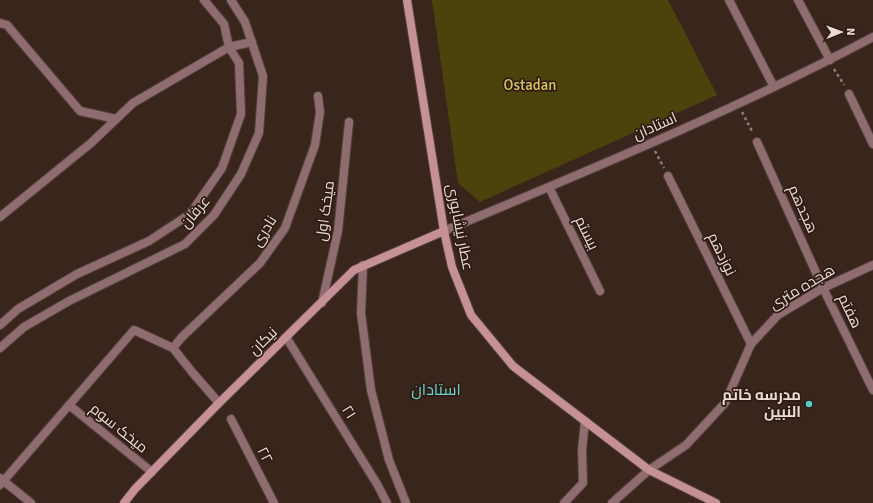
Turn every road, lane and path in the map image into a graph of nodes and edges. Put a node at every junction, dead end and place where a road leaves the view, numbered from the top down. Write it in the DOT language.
graph roads {
  1 [pos="204,0"];
  2 [pos="231,0"];
  3 [pos="407,0"];
  4 [pos="729,0"];
  5 [pos="798,0"];
  6 [pos="0,23"];
  7 [pos="873,37"];
  8 [pos="252,42"];
  9 [pos="229,47"];
  10 [pos="830,60"];
  11 [pos="774,87"];
  12 [pos="849,94"];
  13 [pos="318,96"];
  14 [pos="738,105"];
  15 [pos="116,119"];
  16 [pos="349,122"];
  17 [pos="757,142"];
  18 [pos="651,144"];
  19 [pos="873,144"];
  20 [pos="668,176"];
  21 [pos="549,187"];
  22 [pos="0,217"];
  23 [pos="444,232"];
  24 [pos="873,265"];
  25 [pos="363,266"];
  26 [pos="823,288"];
  27 [pos="600,291"];
  28 [pos="322,303"];
  29 [pos="0,325"];
  30 [pos="286,338"];
  31 [pos="751,344"];
  32 [pos="0,348"];
  33 [pos="173,348"];
  34 [pos="873,390"];
  35 [pos="219,403"];
  36 [pos="69,405"];
  37 [pos="231,419"];
  38 [pos="585,421"];
  39 [pos="649,470"];
  40 [pos="152,472"];
  41 [pos="1,481"];
  42 [pos="31,503"];
  43 [pos="124,503"];
  44 [pos="274,503"];
  45 [pos="387,503"];
  46 [pos="406,503"];
  47 [pos="564,503"];
  48 [pos="612,503"];
  49 [pos="716,503"];
  1 -- 9 [label="street, عرفان"];
  2 -- 8 [label="street, عرفان"];
  3 -- 23 [label="main road, عطار نیشابوری"];
  4 -- 11 [label="street"];
  5 -- 10 [label="street"];
  6 -- 15 [label="street"];
  7 -- 10 [label="street, استادان"];
  8 -- 9 [label="street"];
  8 -- 32 [label="street, عرفان"];
  9 -- 15 [label="street"];
  9 -- 29 [label="street, عرفان"];
  10 -- 11 [label="street, استادان"];
  10 -- 12 [label="path"];
  11 -- 14 [label="street, استادان"];
  12 -- 19 [label="street"];
  13 -- 33 [label="street, نادری"];
  14 -- 17 [label="path"];
  14 -- 18 [label="street, استادان"];
  15 -- 22 [label="street"];
  16 -- 28 [label="street, میخک اول"];
  17 -- 26 [label="street, هجدهم"];
  18 -- 20 [label="path"];
  18 -- 21 [label="street, استادان"];
  20 -- 31 [label="street, نوزدهم"];
  21 -- 23 [label="street, استادان"];
  21 -- 27 [label="street, بیستم"];
  23 -- 25 [label="main road, نیکان"];
  23 -- 38 [label="main road, عطار نیشابوری"];
  24 -- 26 [label="street, هجده متری"];
  25 -- 28 [label="main road, نیکان"];
  25 -- 46 [label="street"];
  26 -- 31 [label="street, هجده متری"];
  26 -- 34 [label="street, هفتم"];
  28 -- 30 [label="main road, نیکان"];
  30 -- 35 [label="main road, نیکان"];
  30 -- 45 [label="street, ۲۱"];
  31 -- 39 [label="street, هجده متری"];
  33 -- 35 [label="street"];
  33 -- 36 [label="street"];
  35 -- 40 [label="main road, نیکان"];
  36 -- 40 [label="street, میخک سوم"];
  36 -- 41 [label="street"];
  37 -- 44 [label="street, ۲۲"];
  38 -- 39 [label="main road, عطار نیشابوری"];
  38 -- 47 [label="street"];
  39 -- 48 [label="street, هجده متری"];
  39 -- 49 [label="main road, عطار نیشابوری"];
  40 -- 43 [label="main road, نیکان"];
  41 -- 42 [label="street"];
}
